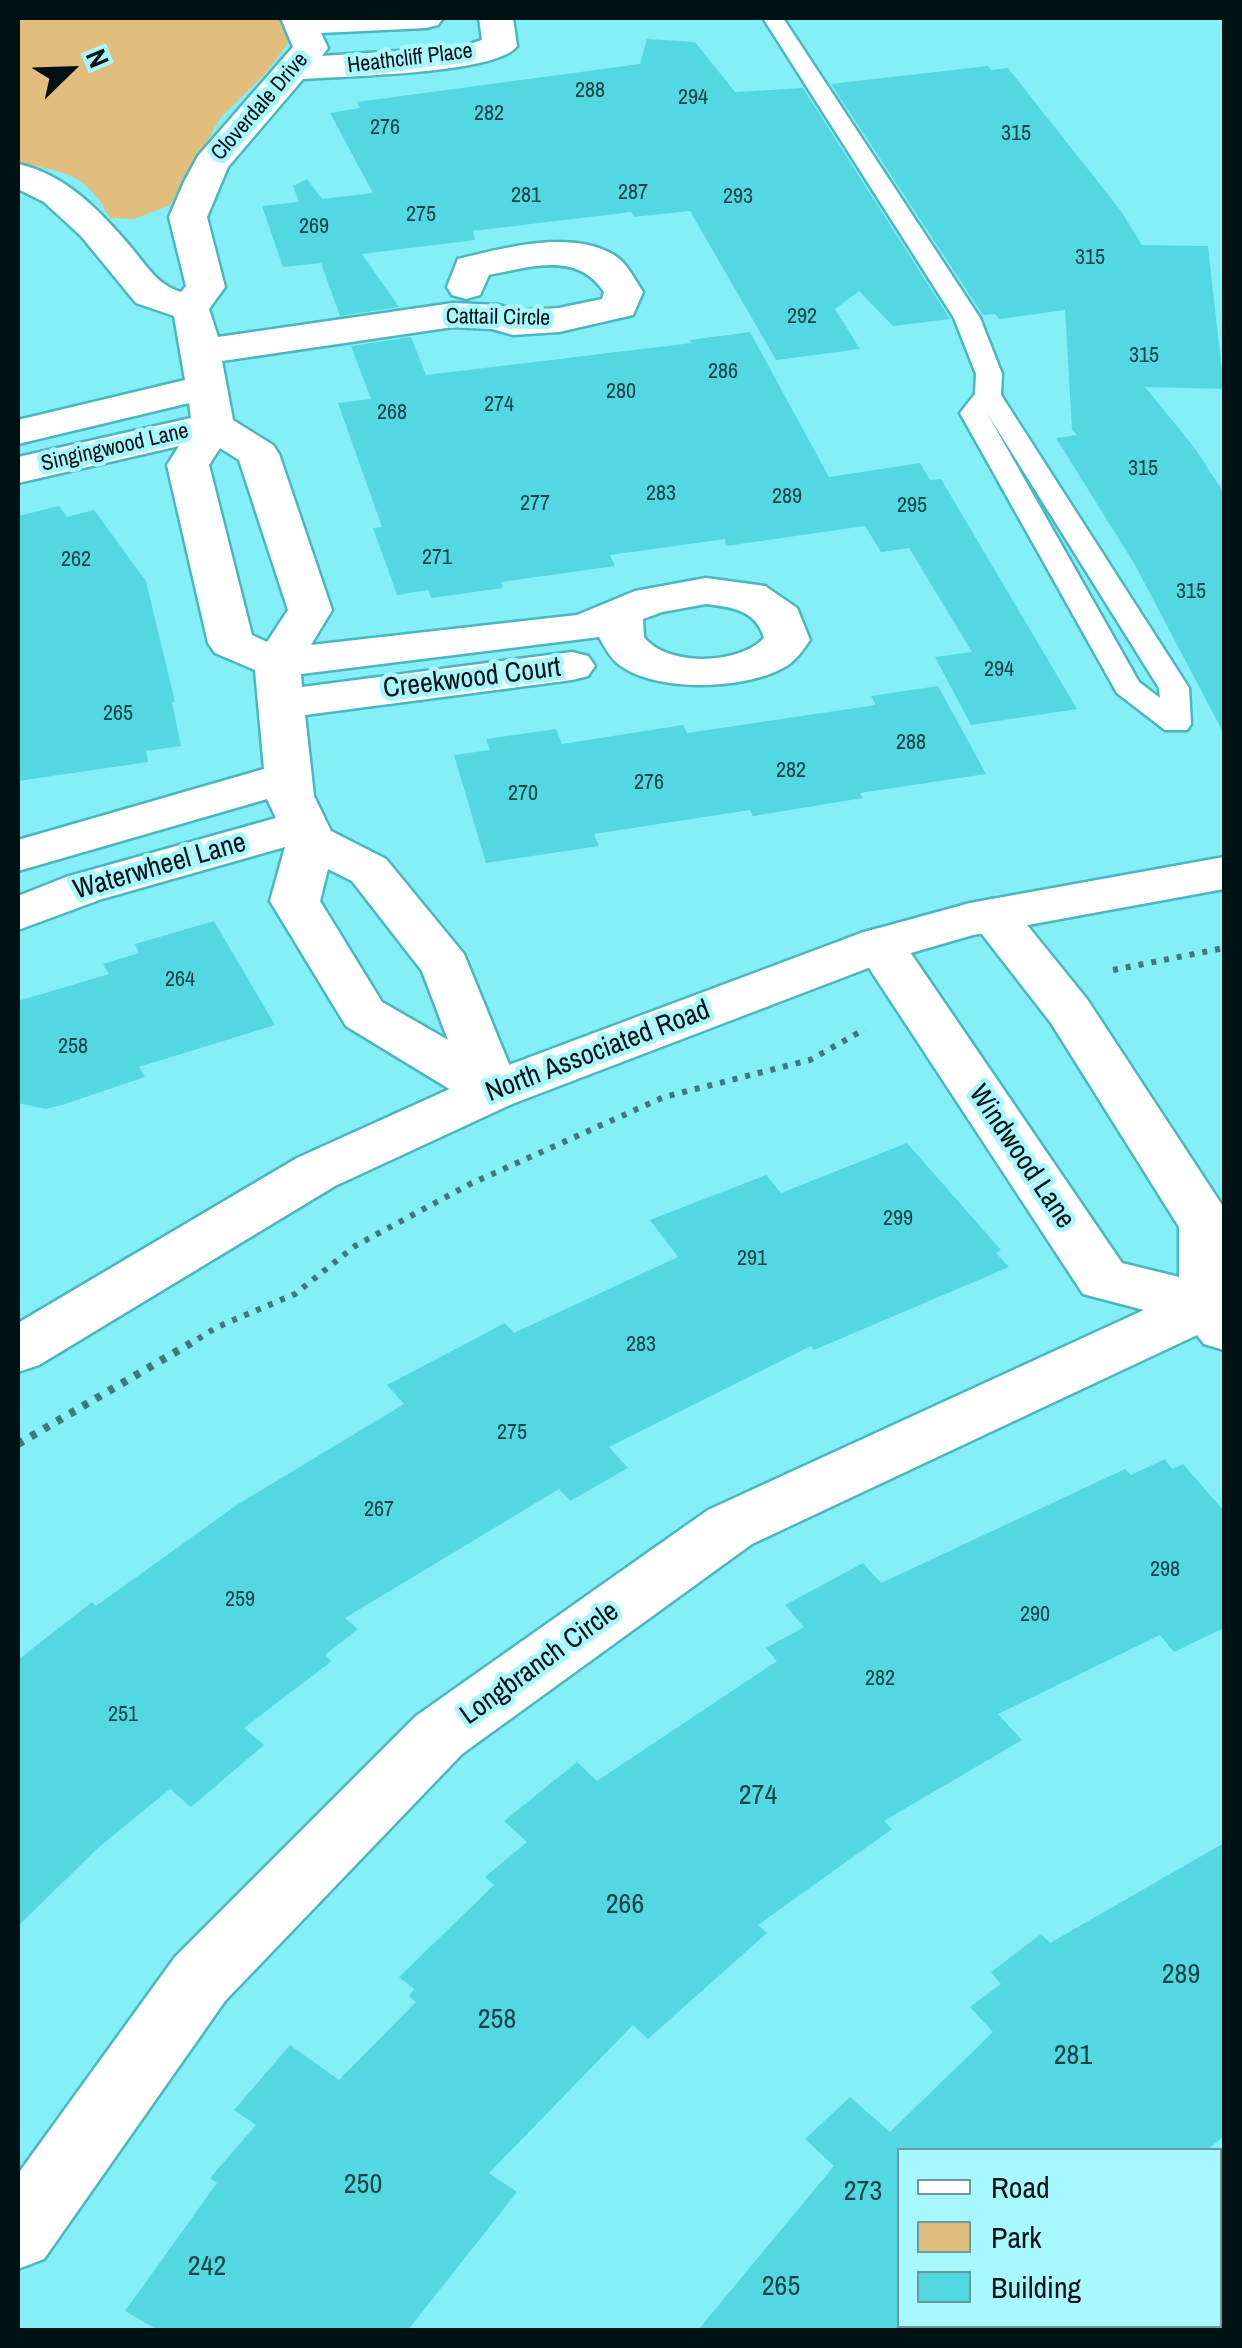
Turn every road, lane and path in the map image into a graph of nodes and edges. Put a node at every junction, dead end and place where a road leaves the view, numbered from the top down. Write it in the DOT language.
graph roads {
  1 [pos="426,18"];
  2 [pos="496,18"];
  3 [pos="774,18"];
  4 [pos="299,19"];
  5 [pos="291,69"];
  6 [pos="18,175"];
  7 [pos="188,217"];
  8 [pos="94,228"];
  9 [pos="475,302"];
  10 [pos="201,358"];
  11 [pos="988,394"];
  12 [pos="18,432"];
  13 [pos="18,470"];
  14 [pos="620,613"];
  15 [pos="661,668"];
  16 [pos="279,684"];
  17 [pos="288,777"];
  18 [pos="307,834"];
  19 [pos="18,856"];
  20 [pos="1224,873"];
  21 [pos="18,914"];
  22 [pos="992,914"];
  23 [pos="879,945"];
  24 [pos="1224,948"];
  25 [pos="1044,981"];
  26 [pos="918,1000"];
  27 [pos="494,1091"];
  28 [pos="1219,1312"];
  29 [pos="18,1350"];
  30 [pos="18,1444"];
  31 [pos="18,2234"];
  1 -- 4 [label="street, Heathcliff Place"];
  2 -- 5 [label="street, Heathcliff Place"];
  3 -- 11 [label="lane"];
  4 -- 5 [label="street, Cloverdale Drive"];
  5 -- 7 [label="street, Cloverdale Drive"];
  6 -- 8 [label="street"];
  7 -- 8 [label="street"];
  7 -- 10 [label="street"];
  8 -- 10 [label="street"];
  9 -- 10 [label="street, Cattail Circle"];
  10 -- 12 [label="street, Singingwood Lane"];
  10 -- 13 [label="street, Singingwood Lane"];
  10 -- 16 [label="street"];
  10 -- 16 [label="street"];
  11 -- 11 [label="lane"];
  14 -- 15 [label="street"];
  14 -- 15 [label="street, Creekwood Court"];
  14 -- 16 [label="street, Creekwood Court"];
  15 -- 16 [label="street, Creekwood Court"];
  16 -- 17 [label="street"];
  17 -- 18 [label="street"];
  17 -- 19 [label="street, Waterwheel Lane"];
  18 -- 21 [label="street, Waterwheel Lane"];
  18 -- 27 [label="street"];
  18 -- 27 [label="street"];
  20 -- 22 [label="street, North Associated Road"];
  22 -- 23 [label="street, North Associated Road"];
  22 -- 25 [label="street"];
  23 -- 26 [label="street, Windwood Lane"];
  23 -- 27 [label="street, North Associated Road"];
  24 -- 25 [label="path"];
  25 -- 28 [label="street"];
  26 -- 28 [label="street, Windwood Lane"];
  26 -- 30 [label="path"];
  27 -- 29 [label="street, North Associated Road"];
  28 -- 31 [label="street, Longbranch Circle"];
}
